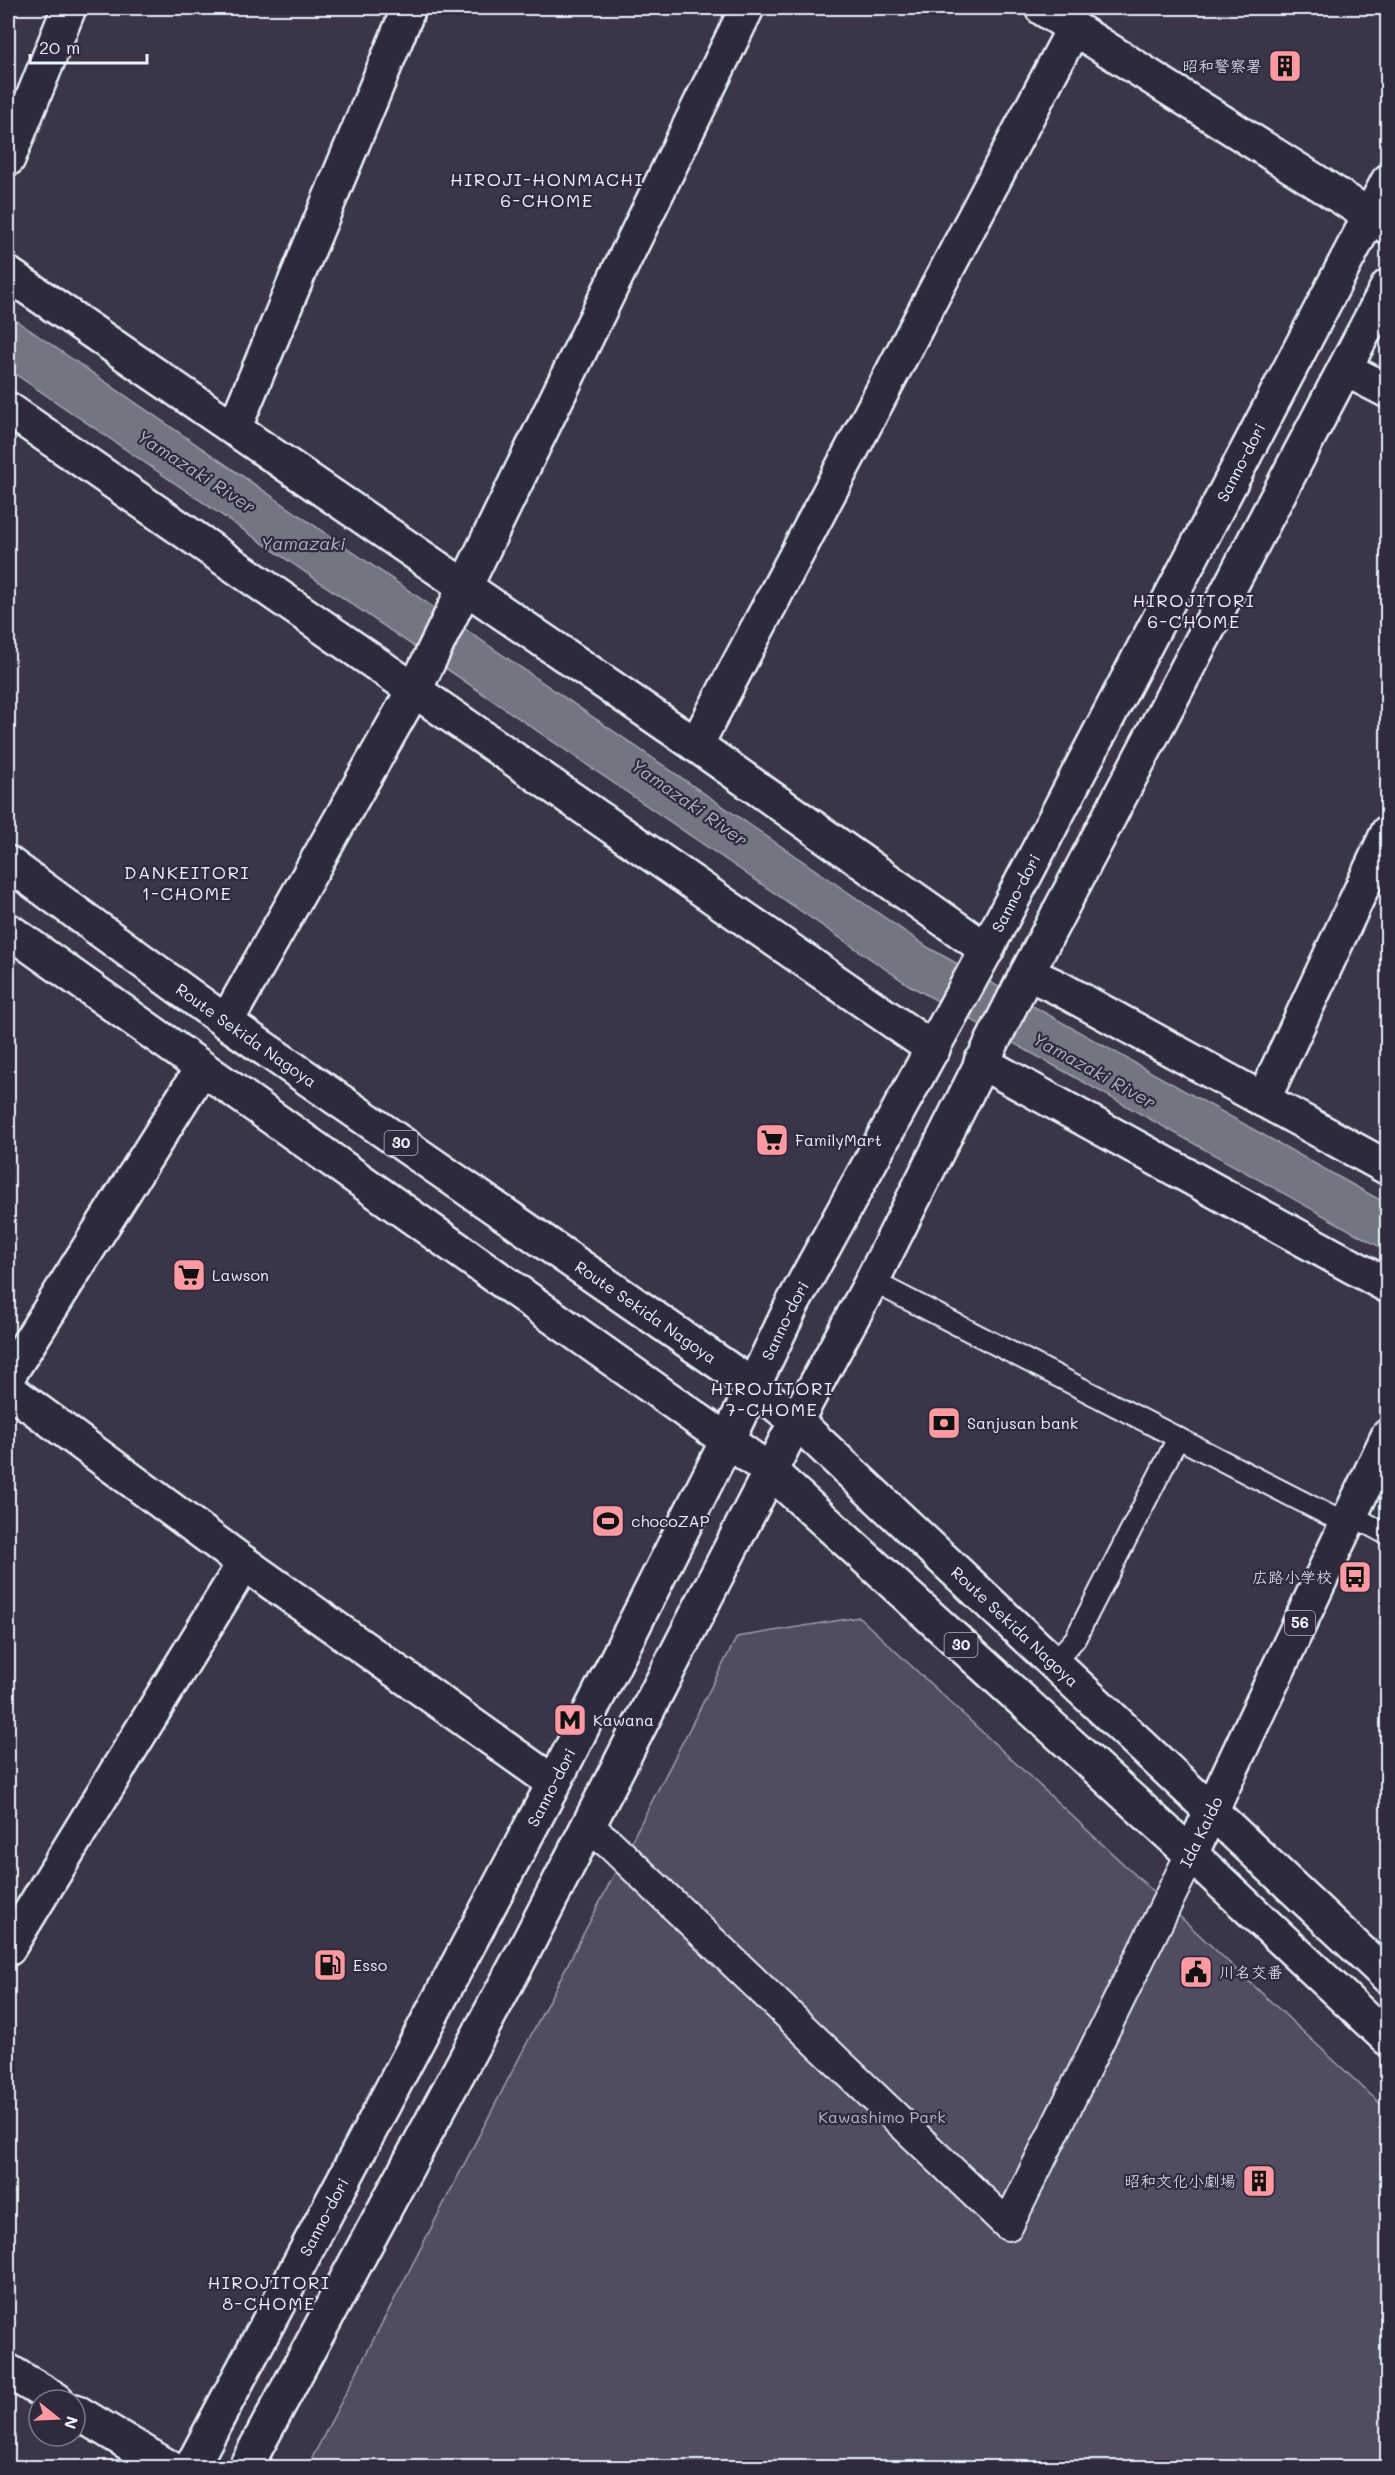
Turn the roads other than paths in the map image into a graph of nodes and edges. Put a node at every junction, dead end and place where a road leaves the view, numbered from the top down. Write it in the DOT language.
graph roads {
  1 [pos="69,8"];
  2 [pos="408,8"];
  3 [pos="747,8"];
  4 [pos="1042,8"];
  5 [pos="1074,28"];
  6 [pos="8,159"];
  7 [pos="1388,181"];
  8 [pos="1378,221"];
  9 [pos="8,274"];
  10 [pos="1388,286"];
  11 [pos="1345,369"];
  12 [pos="1388,391"];
  13 [pos="8,410"];
  14 [pos="234,429"];
  15 [pos="463,586"];
  16 [pos="417,683"];
  17 [pos="696,746"];
  18 [pos="1388,832"];
  19 [pos="8,863"];
  20 [pos="8,930"];
  21 [pos="985,953"];
  22 [pos="1026,976"];
  23 [pos="226,1022"];
  24 [pos="937,1041"];
  25 [pos="983,1059"];
  26 [pos="201,1068"];
  27 [pos="1263,1100"];
  28 [pos="1388,1168"];
  29 [pos="872,1281"];
  30 [pos="1388,1287"];
  31 [pos="8,1376"];
  32 [pos="753,1386"];
  33 [pos="8,1389"];
  34 [pos="796,1421"];
  35 [pos="1388,1436"];
  36 [pos="1178,1438"];
  37 [pos="727,1441"];
  38 [pos="770,1471"];
  39 [pos="1349,1520"];
  40 [pos="1388,1535"];
  41 [pos="244,1563"];
  42 [pos="1054,1662"];
  43 [pos="554,1783"];
  44 [pos="1212,1810"];
  45 [pos="587,1826"];
  46 [pos="1191,1854"];
  47 [pos="8,1949"];
  48 [pos="1388,1977"];
  49 [pos="1388,2039"];
  50 [pos="8,2371"];
  51 [pos="37,2388"];
  52 [pos="87,2418"];
  53 [pos="170,2468"];
  54 [pos="191,2468"];
  55 [pos="245,2468"];
  1 -- 6 [label="main road"];
  2 -- 14 [label="main road"];
  3 -- 15 [label="main road"];
  4 -- 5 [label="main road"];
  5 -- 8 [label="main road"];
  5 -- 17 [label="main road"];
  7 -- 8 [label="main road, Sanno-dori"];
  8 -- 21 [label="main road, Sanno-dori"];
  9 -- 14 [label="main road"];
  10 -- 11 [label="main road"];
  11 -- 12 [label="main road"];
  11 -- 22 [label="main road"];
  13 -- 16 [label="main road"];
  14 -- 15 [label="main road"];
  15 -- 16 [label="main road"];
  15 -- 17 [label="main road"];
  16 -- 23 [label="main road"];
  16 -- 24 [label="main road"];
  17 -- 21 [label="main road"];
  18 -- 27 [label="main road"];
  19 -- 23 [label="main road, Route Sekida Nagoya / 30"];
  20 -- 26 [label="main road, 30"];
  21 -- 24 [label="main road, Sanno-dori"];
  22 -- 25 [label="main road"];
  22 -- 27 [label="main road"];
  23 -- 32 [label="main road, Route Sekida Nagoya / 30"];
  24 -- 32 [label="main road, Sanno-dori"];
  25 -- 29 [label="main road"];
  25 -- 30 [label="main road"];
  26 -- 31 [label="main road"];
  26 -- 37 [label="main road, 30"];
  27 -- 28 [label="main road"];
  29 -- 34 [label="main road"];
  29 -- 36 [label="lane"];
  32 -- 34 [label="main road, Route Sekida Nagoya / 30"];
  32 -- 37 [label="main road, Sanno-dori"];
  33 -- 41 [label="main road"];
  34 -- 38 [label="main road"];
  34 -- 42 [label="main road, Route Sekida Nagoya / 30"];
  35 -- 39 [label="main road, Ida Kaido / 56"];
  36 -- 39 [label="lane"];
  36 -- 42 [label="lane"];
  37 -- 38 [label="main road, 30"];
  37 -- 43 [label="main road, Sanno-dori"];
  38 -- 45 [label="main road"];
  38 -- 46 [label="main road, 30"];
  39 -- 40 [label="lane"];
  39 -- 44 [label="main road, Ida Kaido / 56"];
  41 -- 43 [label="main road"];
  41 -- 47 [label="main road"];
  42 -- 44 [label="main road, Route Sekida Nagoya / 30"];
  43 -- 54 [label="main road, Sanno-dori"];
  44 -- 46 [label="main road, Ida Kaido / 56"];
  44 -- 48 [label="main road, Route Sekida Nagoya / 30"];
  45 -- 46 [label="street, Ida Kaido"];
  45 -- 55 [label="main road"];
  46 -- 49 [label="main road, 30"];
  50 -- 51 [label="main road"];
  52 -- 53 [label="main road"];
}
